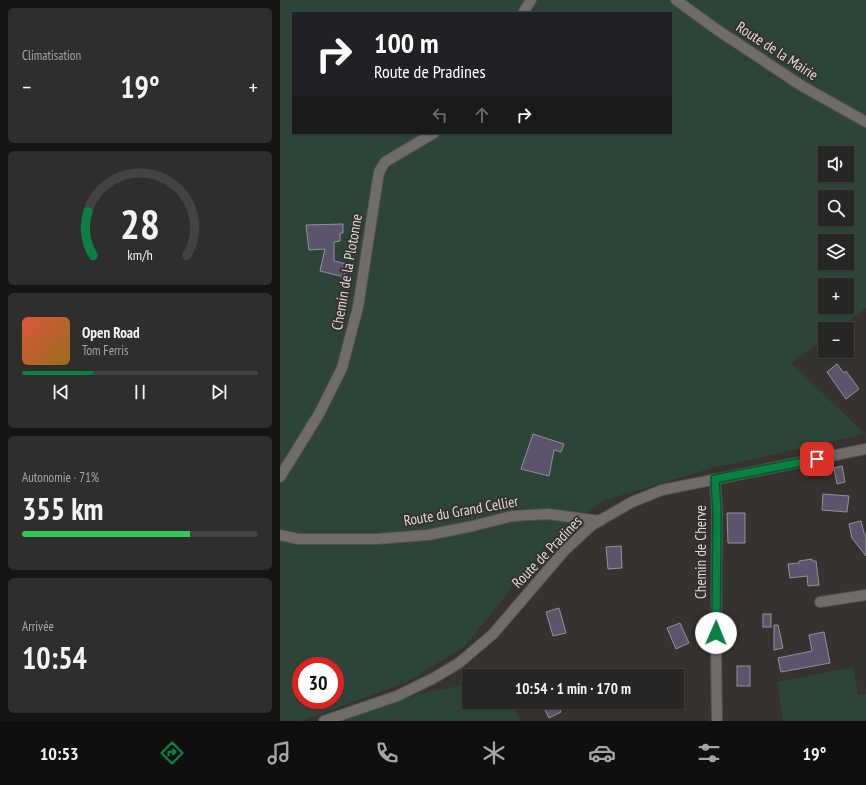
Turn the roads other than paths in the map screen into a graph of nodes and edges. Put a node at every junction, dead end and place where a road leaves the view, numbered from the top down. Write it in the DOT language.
graph roads {
  1 [pos="531,0"];
  2 [pos="676,0"];
  3 [pos="524,12"];
  4 [pos="866,122"];
  5 [pos="432,134"];
  6 [pos="866,449"];
  7 [pos="280,477"];
  8 [pos="715,479"];
  9 [pos="600,521"];
  10 [pos="280,535"];
  11 [pos="866,595"];
  12 [pos="820,602"];
  13 [pos="324,721"];
  14 [pos="717,721"];
  1 -- 3 [label="street"];
  2 -- 4 [label="street, Route de la Mairie"];
  5 -- 7 [label="street, Chemin de la Plotonne"];
  6 -- 8 [label="street, Route de Pradines"];
  8 -- 9 [label="street, Route de Pradines"];
  8 -- 14 [label="street, Chemin de Cherve"];
  9 -- 10 [label="street, Route du Grand Cellier"];
  9 -- 13 [label="street, Route de Pradines"];
  11 -- 12 [label="street"];
}
